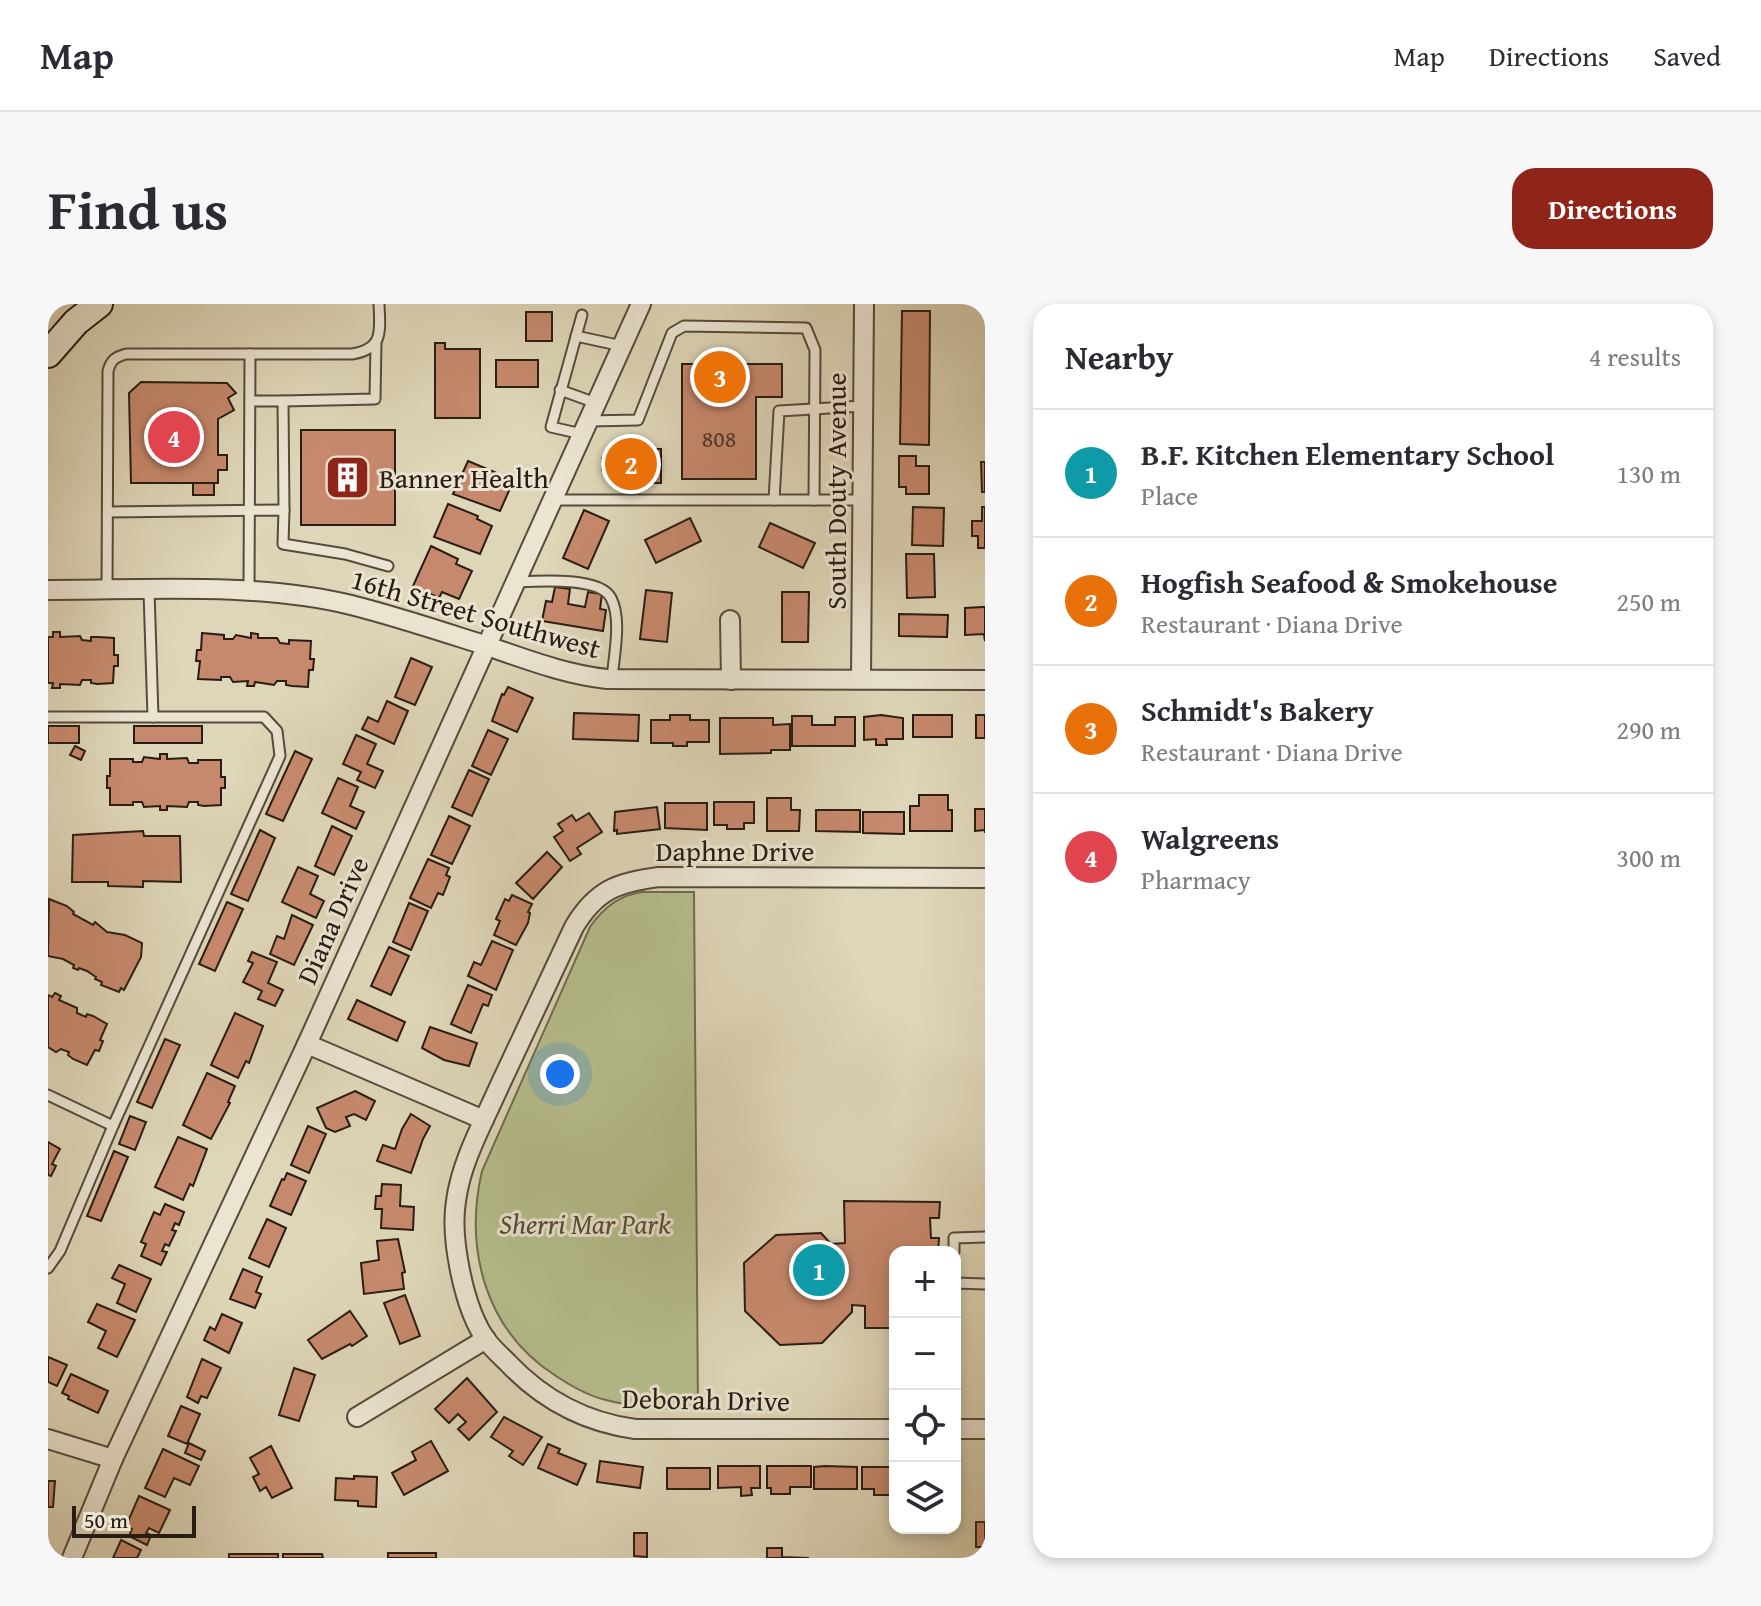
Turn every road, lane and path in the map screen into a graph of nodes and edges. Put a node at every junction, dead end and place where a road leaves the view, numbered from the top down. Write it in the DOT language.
graph roads {
  1 [pos="99,304"];
  2 [pos="379,304"];
  3 [pos="641,304"];
  4 [pos="864,304"];
  5 [pos="582,315"];
  6 [pos="576,336"];
  7 [pos="376,342"];
  8 [pos="622,346"];
  9 [pos="48,354"];
  10 [pos="250,354"];
  11 [pos="560,390"];
  12 [pos="250,401"];
  13 [pos="283,401"];
  14 [pos="596,403"];
  15 [pos="863,406"];
  16 [pos="815,407"];
  17 [pos="585,428"];
  18 [pos="552,500"];
  19 [pos="774,500"];
  20 [pos="814,500"];
  21 [pos="863,500"];
  22 [pos="284,510"];
  23 [pos="249,511"];
  24 [pos="108,512"];
  25 [pos="388,566"];
  26 [pos="515,582"];
  27 [pos="48,590"];
  28 [pos="107,590"];
  29 [pos="149,591"];
  30 [pos="249,591"];
  31 [pos="730,620"];
  32 [pos="486,646"];
  33 [pos="612,679"];
  34 [pos="861,679"];
  35 [pos="731,680"];
  36 [pos="985,680"];
  37 [pos="48,717"];
  38 [pos="153,717"];
  39 [pos="985,878"];
  40 [pos="307,1044"];
  41 [pos="48,1095"];
  42 [pos="484,1120"];
  43 [pos="113,1126"];
  44 [pos="985,1237"];
  45 [pos="954,1246"];
  46 [pos="48,1268"];
  47 [pos="961,1283"];
  48 [pos="985,1284"];
  49 [pos="486,1339"];
  50 [pos="357,1417"];
  51 [pos="889,1429"];
  52 [pos="961,1429"];
  53 [pos="985,1429"];
  54 [pos="48,1439"];
  55 [pos="113,1459"];
  56 [pos="72,1558"];
  1 -- 9 [label="main road"];
  2 -- 7 [label="lane"];
  3 -- 8 [label="street, Diana Drive"];
  4 -- 15 [label="street, South Douty Avenue"];
  5 -- 6 [label="lane"];
  6 -- 8 [label="lane"];
  6 -- 11 [label="lane"];
  7 -- 10 [label="lane"];
  7 -- 13 [label="lane"];
  8 -- 14 [label="street, Diana Drive"];
  10 -- 12 [label="lane"];
  10 -- 24 [label="lane"];
  11 -- 14 [label="lane"];
  11 -- 17 [label="lane"];
  12 -- 13 [label="lane"];
  12 -- 23 [label="lane"];
  13 -- 22 [label="lane"];
  14 -- 17 [label="street, Diana Drive"];
  15 -- 16 [label="lane"];
  15 -- 21 [label="street, South Douty Avenue"];
  16 -- 17 [label="lane"];
  16 -- 19 [label="lane"];
  16 -- 20 [label="lane"];
  17 -- 18 [label="street, Diana Drive"];
  18 -- 19 [label="lane"];
  18 -- 26 [label="street, Diana Drive"];
  19 -- 20 [label="lane"];
  20 -- 21 [label="lane"];
  21 -- 34 [label="street, South Douty Avenue"];
  22 -- 23 [label="lane"];
  22 -- 25 [label="lane"];
  23 -- 24 [label="lane"];
  23 -- 30 [label="lane"];
  24 -- 28 [label="lane"];
  26 -- 32 [label="street, Diana Drive"];
  26 -- 33 [label="lane"];
  27 -- 28 [label="street, 16th Street Southwest"];
  28 -- 29 [label="street, 16th Street Southwest"];
  29 -- 30 [label="street, 16th Street Southwest"];
  29 -- 38 [label="lane"];
  30 -- 32 [label="street, 16th Street Southwest"];
  31 -- 35 [label="street"];
  32 -- 33 [label="street, 16th Street Southwest"];
  32 -- 40 [label="street, Diana Drive"];
  33 -- 35 [label="street, 16th Street Southwest"];
  34 -- 35 [label="street, 16th Street Southwest"];
  34 -- 36 [label="street, 16th Street Southwest"];
  37 -- 38 [label="lane"];
  38 -- 43 [label="lane"];
  39 -- 42 [label="street, Daphne Drive"];
  40 -- 42 [label="street"];
  40 -- 55 [label="street, Diana Drive"];
  41 -- 43 [label="lane"];
  42 -- 49 [label="street, Deborah Drive"];
  43 -- 46 [label="lane"];
  44 -- 45 [label="lane"];
  47 -- 48 [label="lane"];
  49 -- 50 [label="street"];
  49 -- 51 [label="street, Deborah Drive"];
  52 -- 53 [label="street"];
  54 -- 55 [label="street"];
  55 -- 56 [label="street, Diana Drive"];
}
